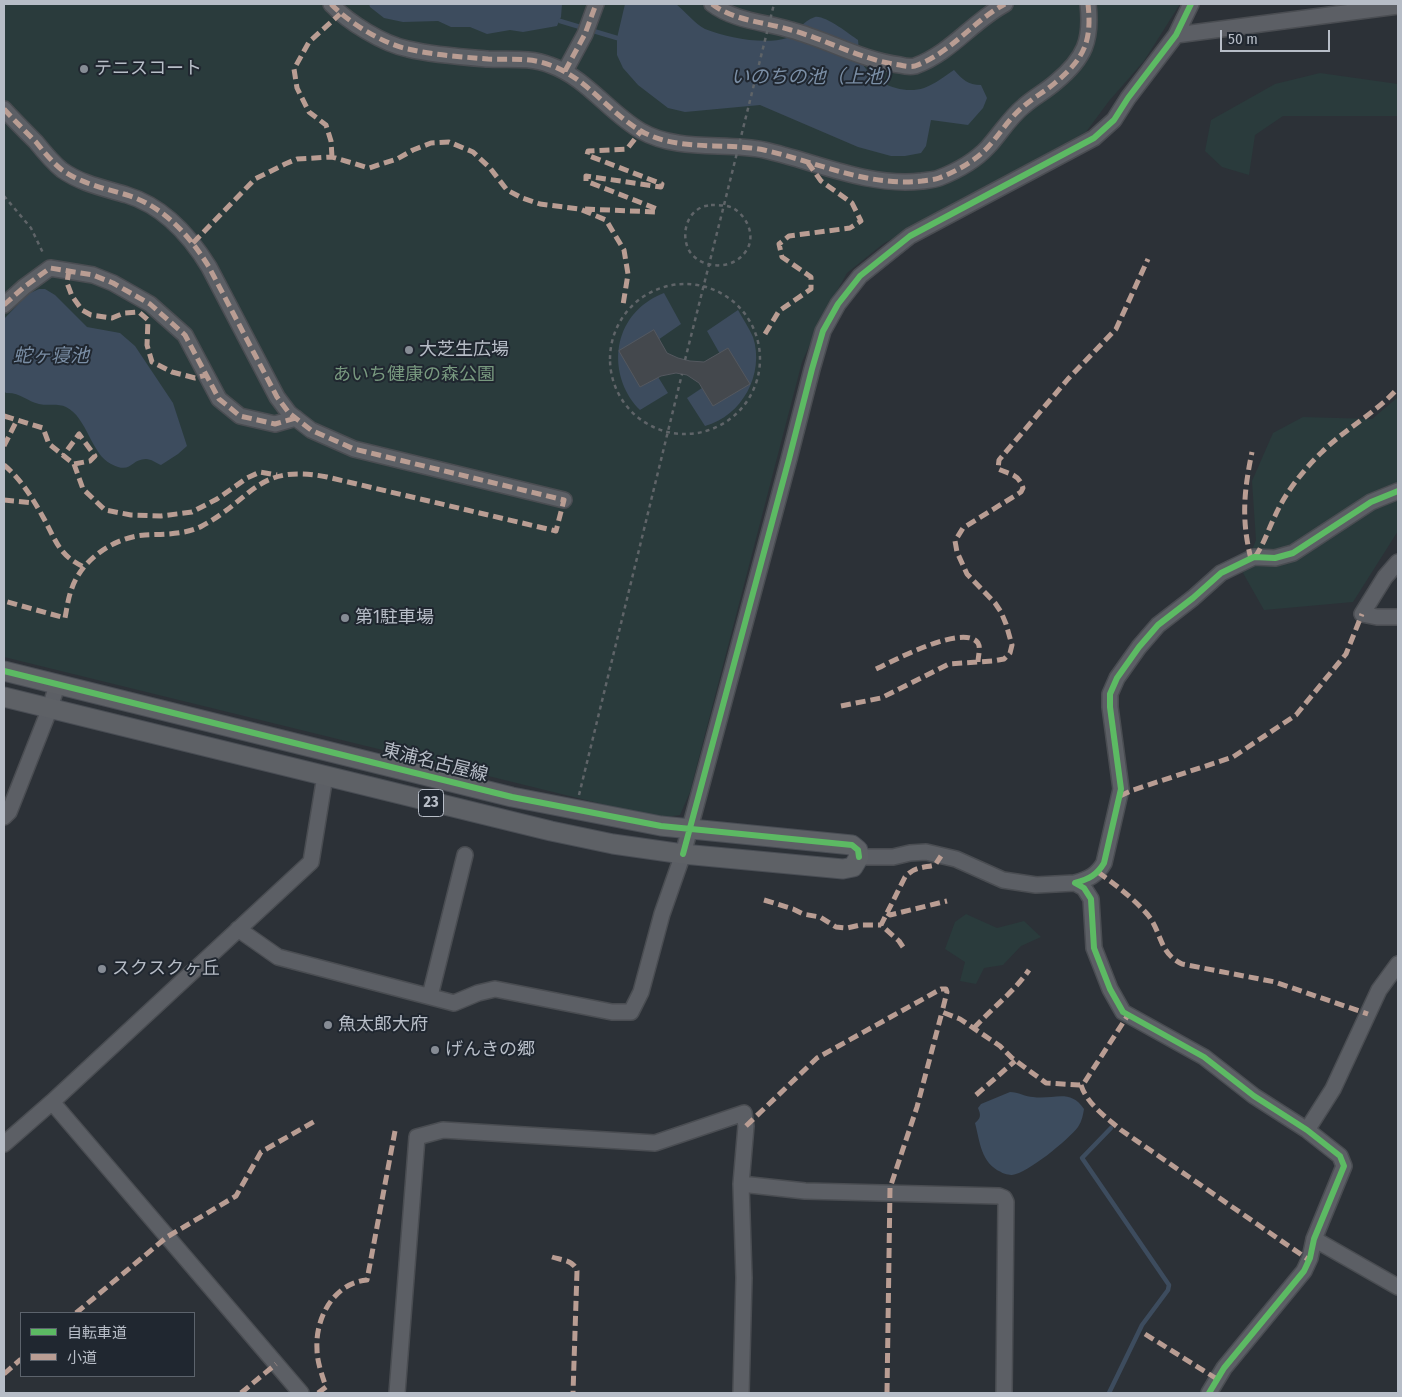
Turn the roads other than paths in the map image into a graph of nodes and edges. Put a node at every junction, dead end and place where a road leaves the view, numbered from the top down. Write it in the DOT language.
graph roads {
  1 [pos="331,4"];
  2 [pos="712,4"];
  3 [pos="1005,4"];
  4 [pos="1088,4"];
  5 [pos="1191,4"];
  6 [pos="1398,6"];
  7 [pos="594,9"];
  8 [pos="1176,35"];
  9 [pos="565,71"];
  10 [pos="4,109"];
  11 [pos="4,305"];
  12 [pos="296,418"];
  13 [pos="1398,491"];
  14 [pos="564,500"];
  15 [pos="1398,562"];
  16 [pos="1398,617"];
  17 [pos="4,672"];
  18 [pos="57,685"];
  19 [pos="4,697"];
  20 [pos="50,708"];
  21 [pos="325,776"];
  22 [pos="4,816"];
  23 [pos="689,830"];
  24 [pos="683,854"];
  25 [pos="465,855"];
  26 [pos="859,857"];
  27 [pos="1075,883"];
  28 [pos="238,929"];
  29 [pos="1398,964"];
  30 [pos="430,996"];
  31 [pos="52,1102"];
  32 [pos="1307,1130"];
  33 [pos="4,1144"];
  34 [pos="741,1184"];
  35 [pos="1314,1239"];
  36 [pos="1398,1287"];
  37 [pos="301,1393"];
  38 [pos="397,1393"];
  39 [pos="741,1393"];
  40 [pos="1004,1393"];
  41 [pos="1208,1393"];
  1 -- 9 [label="street"];
  2 -- 3 [label="street"];
  4 -- 9 [label="street"];
  5 -- 8 [label="street"];
  6 -- 8 [label="street"];
  7 -- 9 [label="street"];
  8 -- 23 [label="street"];
  10 -- 12 [label="street"];
  11 -- 12 [label="street"];
  12 -- 14 [label="street"];
  13 -- 27 [label="street"];
  15 -- 16 [label="street"];
  17 -- 18 [label="main road, 東浦名古屋線 / 23"];
  18 -- 20 [label="street"];
  18 -- 23 [label="main road, 東浦名古屋線 / 23"];
  19 -- 20 [label="main road, 23"];
  20 -- 21 [label="main road, 23"];
  20 -- 22 [label="street"];
  21 -- 24 [label="main road, 23"];
  21 -- 28 [label="street"];
  23 -- 24 [label="street"];
  23 -- 26 [label="main road, 東浦名古屋線 / 23"];
  24 -- 26 [label="main road, 23"];
  24 -- 30 [label="street"];
  25 -- 30 [label="street"];
  26 -- 27 [label="street"];
  27 -- 32 [label="street"];
  28 -- 30 [label="street"];
  28 -- 31 [label="street"];
  29 -- 32 [label="street"];
  31 -- 33 [label="street"];
  31 -- 37 [label="street"];
  32 -- 35 [label="street"];
  34 -- 38 [label="street"];
  34 -- 39 [label="street"];
  34 -- 40 [label="street"];
  35 -- 36 [label="street"];
  35 -- 41 [label="street"];
}
